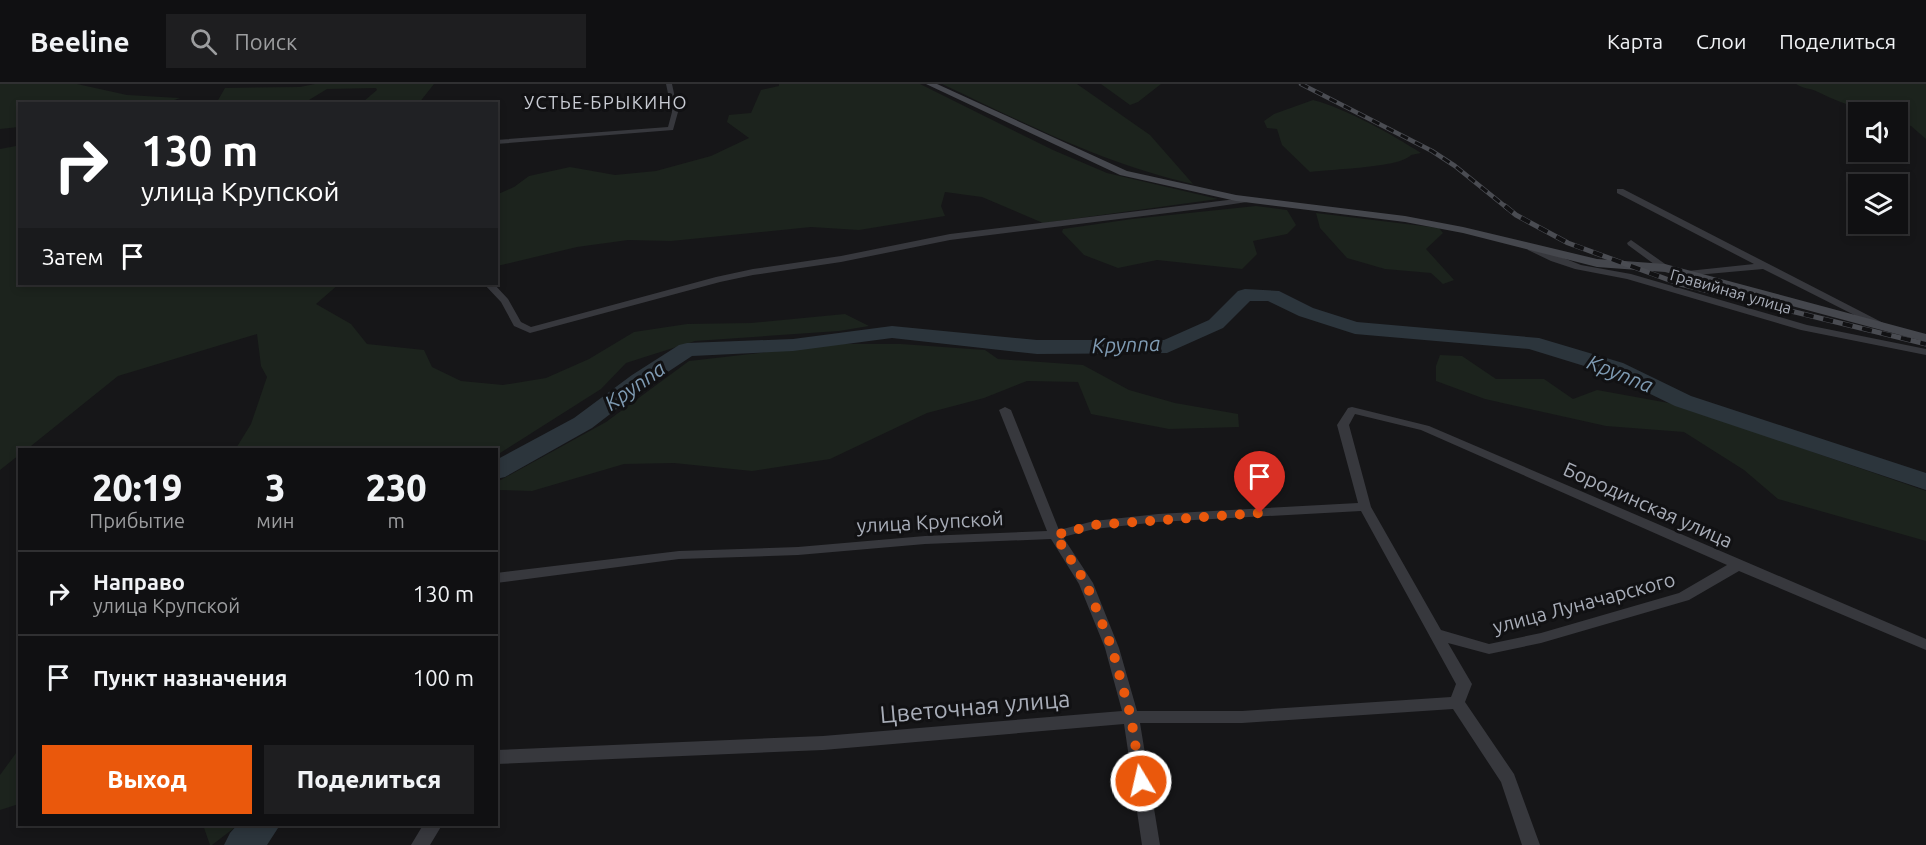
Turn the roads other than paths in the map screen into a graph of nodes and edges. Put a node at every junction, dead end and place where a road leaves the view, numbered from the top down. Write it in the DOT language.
graph roads {
  1 [pos="669,84"];
  2 [pos="930,84"];
  3 [pos="498,142"];
  4 [pos="1620,191"];
  5 [pos="1244,200"];
  6 [pos="1631,243"];
  7 [pos="1531,248"];
  8 [pos="1764,266"];
  9 [pos="1665,268"];
  10 [pos="1688,274"];
  11 [pos="490,285"];
  12 [pos="1893,330"];
  13 [pos="1926,338"];
  14 [pos="1926,352"];
  15 [pos="1005,410"];
  16 [pos="1365,507"];
  17 [pos="1055,535"];
  18 [pos="1738,565"];
  19 [pos="498,579"];
  20 [pos="1434,633"];
  21 [pos="1926,645"];
  22 [pos="1457,703"];
  23 [pos="1131,717"];
  24 [pos="498,757"];
  25 [pos="433,826"];
  26 [pos="420,845"];
  27 [pos="1151,845"];
  28 [pos="1531,845"];
  1 -- 3 [label="street"];
  2 -- 5 [label="street"];
  4 -- 8 [label="street"];
  5 -- 7 [label="street"];
  5 -- 11 [label="street"];
  6 -- 9 [label="street"];
  7 -- 9 [label="street"];
  7 -- 14 [label="street, Гравийная улица"];
  8 -- 10 [label="street"];
  8 -- 12 [label="street"];
  9 -- 10 [label="street"];
  10 -- 12 [label="street"];
  12 -- 13 [label="street"];
  15 -- 17 [label="street"];
  16 -- 17 [label="street, улица Крупской"];
  16 -- 18 [label="street, Бородинская улица"];
  16 -- 20 [label="street"];
  17 -- 19 [label="street, улица Крупской"];
  17 -- 23 [label="street"];
  18 -- 20 [label="street, улица Луначарского"];
  18 -- 21 [label="street, Бородинская улица"];
  20 -- 22 [label="street"];
  22 -- 23 [label="street, Цветочная улица"];
  22 -- 28 [label="street"];
  23 -- 24 [label="street, Цветочная улица"];
  23 -- 27 [label="street"];
  25 -- 26 [label="street"];
}
